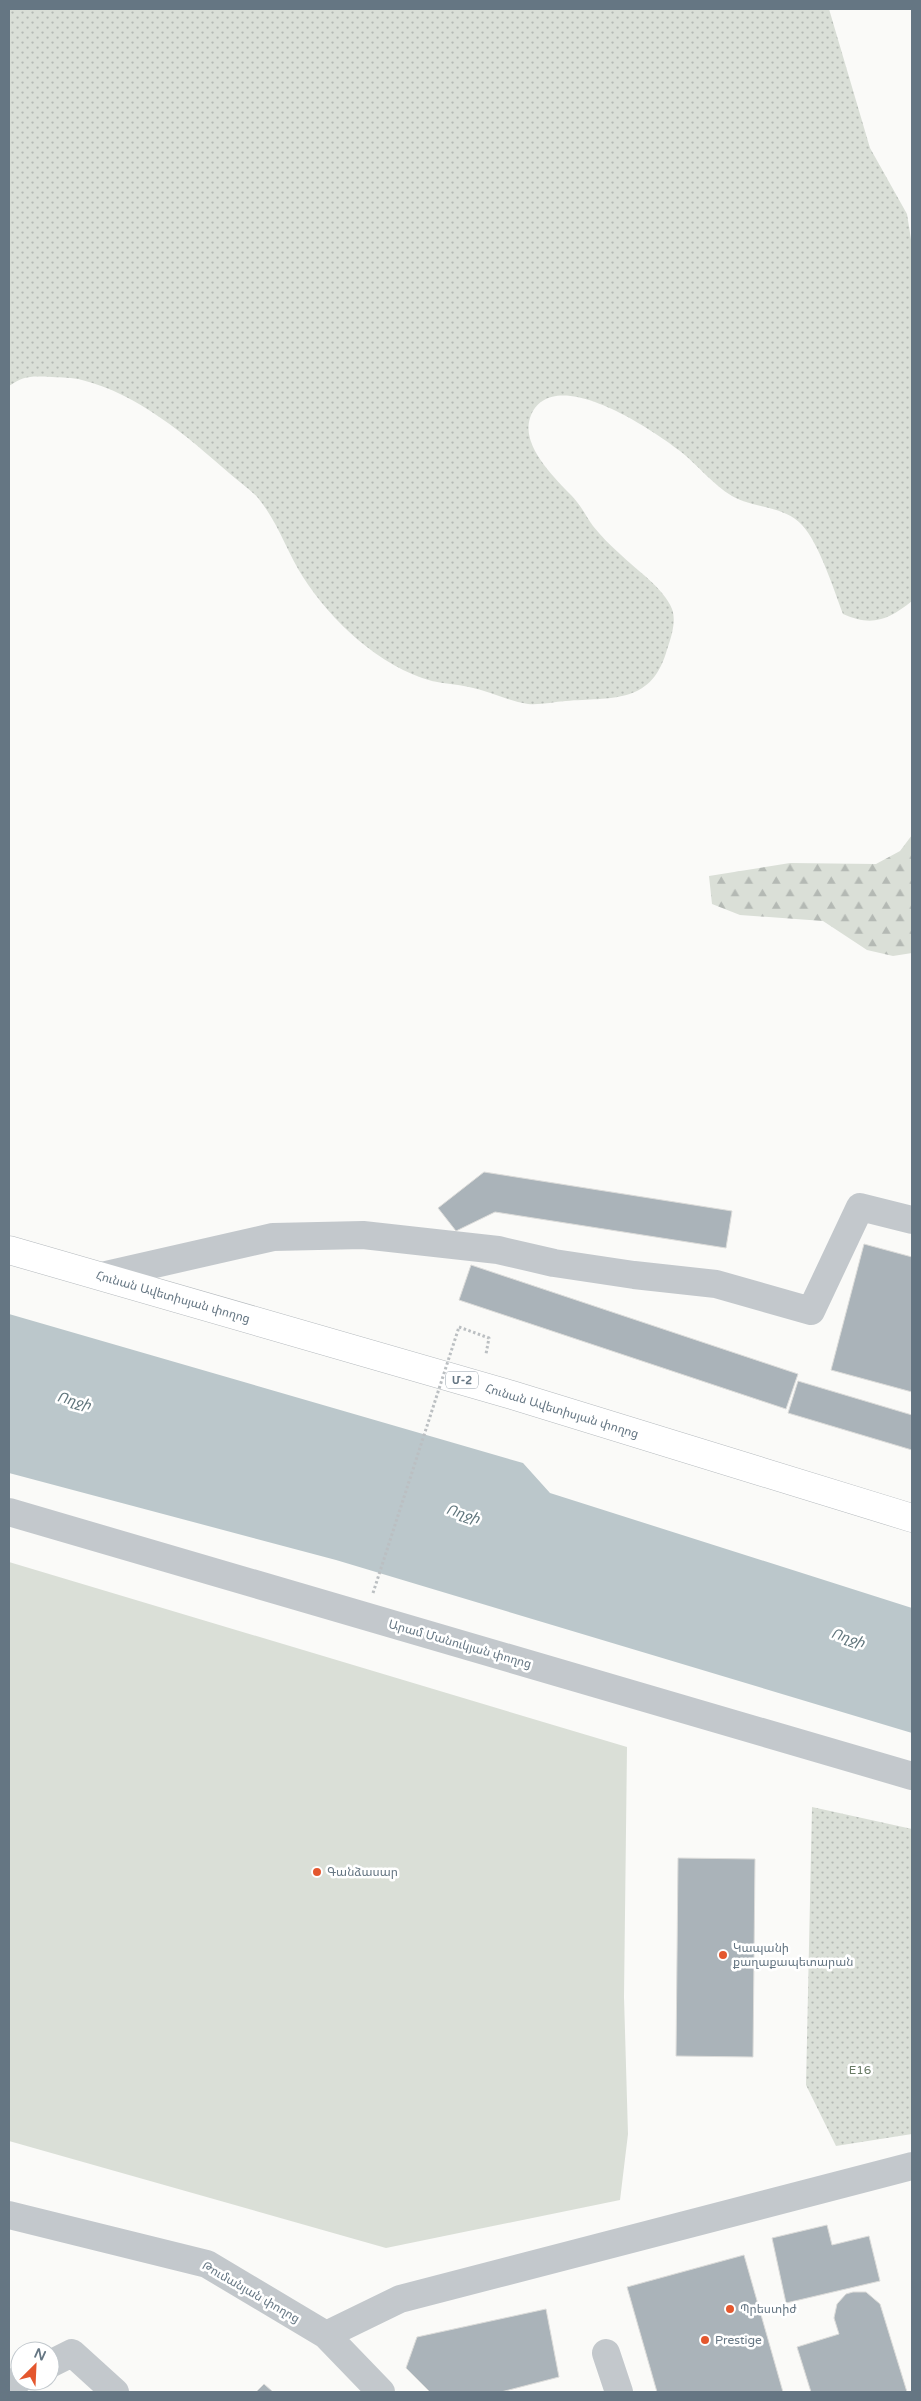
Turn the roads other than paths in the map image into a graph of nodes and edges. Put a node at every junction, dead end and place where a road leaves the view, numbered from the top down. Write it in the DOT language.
graph roads {
  1 [pos="912,1220"];
  2 [pos="9,1250"];
  3 [pos="102,1276"];
  4 [pos="9,1512"];
  5 [pos="912,1518"];
  6 [pos="912,1776"];
  7 [pos="912,2166"];
  8 [pos="9,2215"];
  9 [pos="326,2335"];
  10 [pos="606,2353"];
  11 [pos="60,2359"];
  12 [pos="115,2392"];
  13 [pos="381,2392"];
  14 [pos="619,2392"];
  1 -- 3 [label="street"];
  2 -- 3 [label="highway, Հունան Ավետիսյան փողոց / Մ-2"];
  3 -- 5 [label="highway, Հունան Ավետիսյան փողոց / Մ-2"];
  4 -- 6 [label="street, Արամ Մանուկյան փողոց"];
  7 -- 9 [label="street"];
  8 -- 9 [label="street, Թումանյան փողոց"];
  9 -- 13 [label="street, Թումանյան փողոց"];
  10 -- 14 [label="street"];
  11 -- 12 [label="street"];
}
